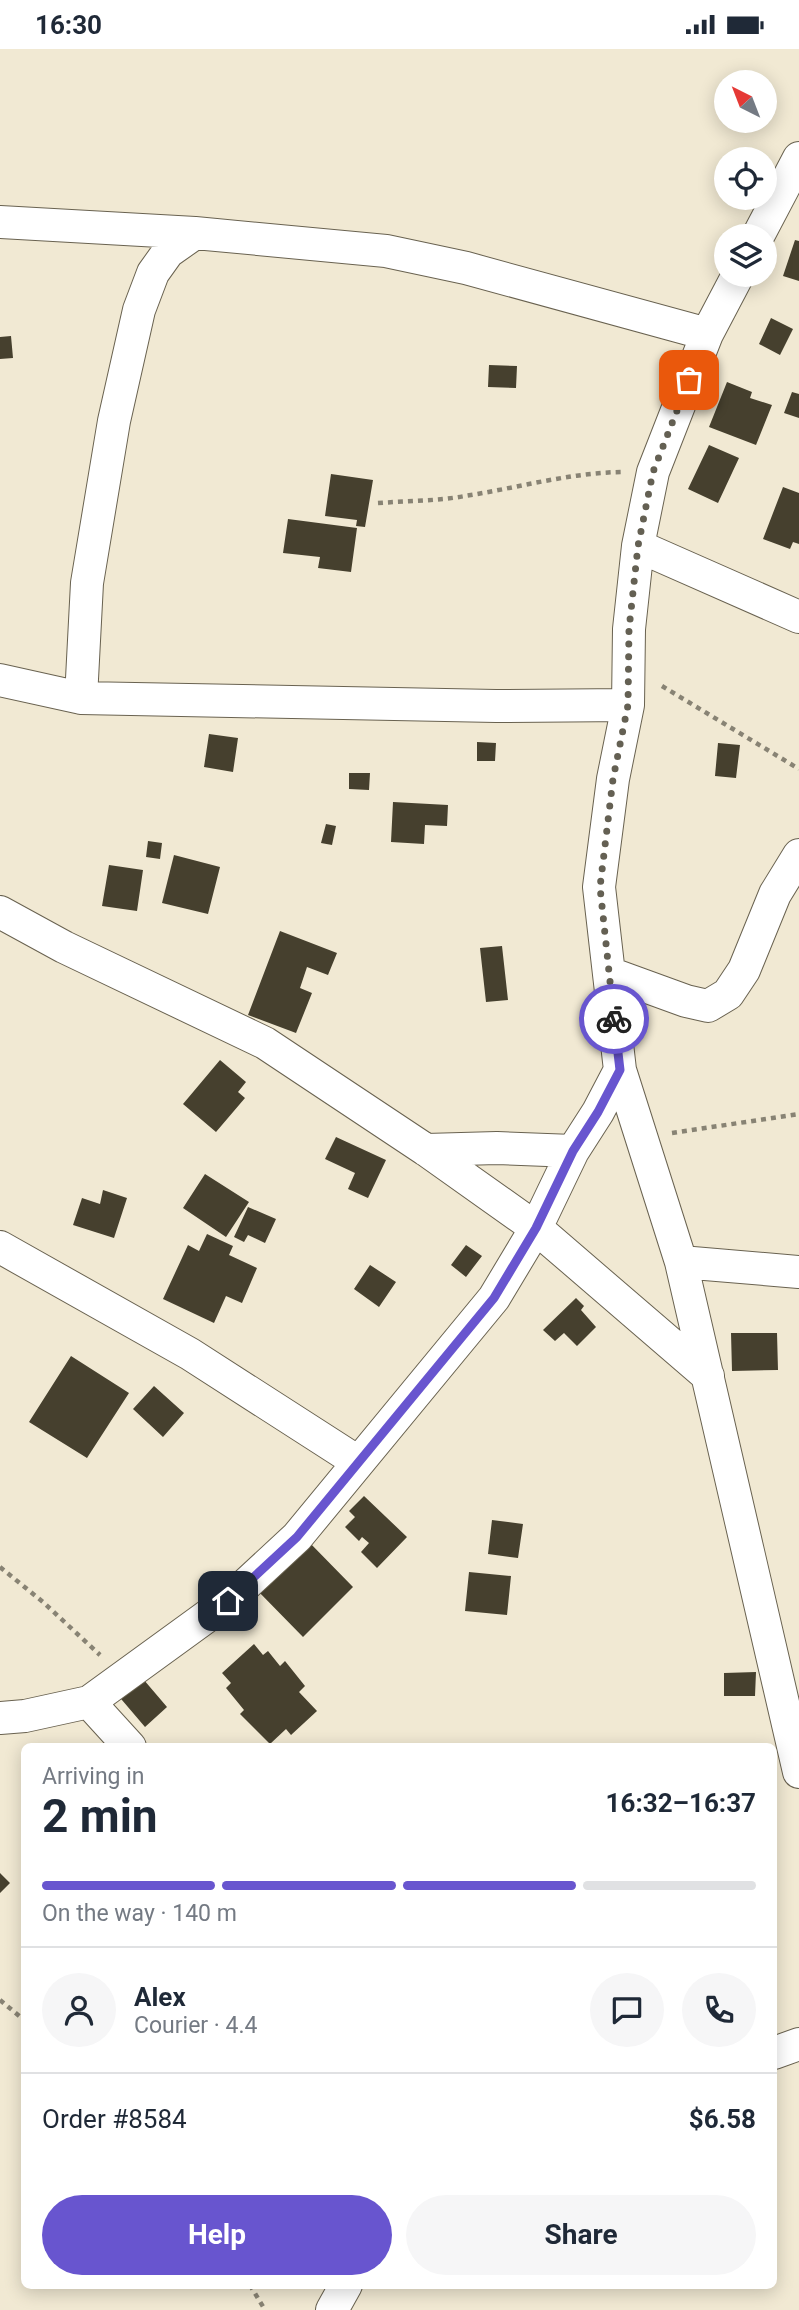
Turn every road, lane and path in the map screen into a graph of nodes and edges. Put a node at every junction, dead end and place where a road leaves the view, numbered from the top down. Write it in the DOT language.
graph roads {
  1 [pos="799,158"];
  2 [pos="0,222"];
  3 [pos="764,224"];
  4 [pos="195,233"];
  5 [pos="732,287"];
  6 [pos="707,334"];
  7 [pos="653,472"];
  8 [pos="378,503"];
  9 [pos="638,546"];
  10 [pos="799,617"];
  11 [pos="629,666"];
  12 [pos="0,680"];
  13 [pos="81,698"];
  14 [pos="628,705"];
  15 [pos="799,769"];
  16 [pos="799,855"];
  17 [pos="0,912"];
  18 [pos="609,974"];
  19 [pos="620,1070"];
  20 [pos="799,1114"];
  21 [pos="642,1138"];
  22 [pos="426,1150"];
  23 [pos="573,1151"];
  24 [pos="536,1228"];
  25 [pos="0,1247"];
  26 [pos="681,1262"];
  27 [pos="799,1272"];
  28 [pos="708,1376"];
  29 [pos="358,1462"];
  30 [pos="0,1567"];
  31 [pos="123,1678"];
  32 [pos="89,1702"];
  33 [pos="0,1718"];
  34 [pos="126,1743"];
  35 [pos="799,1773"];
  36 [pos="0,2000"];
  37 [pos="21,2018"];
  38 [pos="799,2044"];
  39 [pos="777,2052"];
  40 [pos="252,2289"];
  41 [pos="344,2289"];
  42 [pos="265,2310"];
  43 [pos="332,2310"];
  1 -- 3 [label="street"];
  2 -- 4 [label="street"];
  4 -- 6 [label="street"];
  4 -- 13 [label="street"];
  5 -- 6 [label="street"];
  6 -- 7 [label="street"];
  7 -- 8 [label="path"];
  7 -- 9 [label="street"];
  9 -- 10 [label="street"];
  9 -- 11 [label="street"];
  11 -- 14 [label="street"];
  11 -- 15 [label="path"];
  12 -- 13 [label="street"];
  13 -- 14 [label="street"];
  14 -- 18 [label="street"];
  16 -- 18 [label="street"];
  17 -- 22 [label="street"];
  18 -- 19 [label="street"];
  19 -- 21 [label="street"];
  19 -- 23 [label="street"];
  20 -- 21 [label="path"];
  21 -- 26 [label="street"];
  22 -- 23 [label="street"];
  22 -- 24 [label="street"];
  23 -- 24 [label="street"];
  24 -- 28 [label="street"];
  24 -- 29 [label="street"];
  25 -- 29 [label="street"];
  26 -- 27 [label="street"];
  26 -- 28 [label="street"];
  28 -- 35 [label="street"];
  29 -- 31 [label="street"];
  30 -- 31 [label="path"];
  31 -- 32 [label="street"];
  32 -- 33 [label="street"];
  32 -- 34 [label="street"];
  36 -- 37 [label="path"];
  38 -- 39 [label="street"];
  40 -- 42 [label="path"];
  41 -- 43 [label="street"];
}
